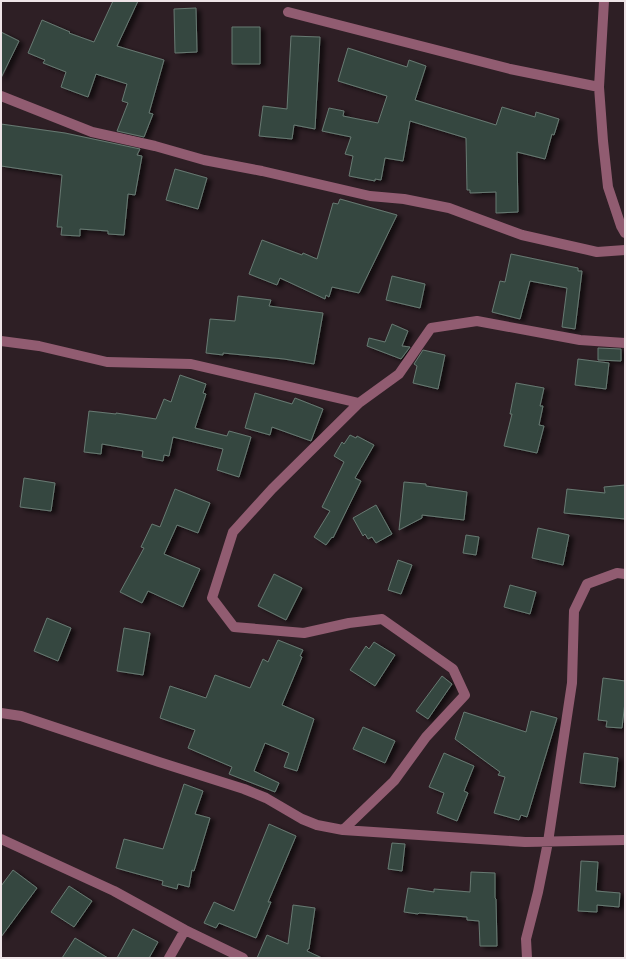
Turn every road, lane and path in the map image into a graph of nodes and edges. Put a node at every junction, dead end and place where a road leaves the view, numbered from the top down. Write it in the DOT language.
graph roads {
  1 [pos="604,1"];
  2 [pos="288,12"];
  3 [pos="599,87"];
  4 [pos="1,96"];
  5 [pos="625,233"];
  6 [pos="625,250"];
  7 [pos="1,341"];
  8 [pos="625,343"];
  9 [pos="359,403"];
  10 [pos="625,574"];
  11 [pos="1,713"];
  12 [pos="343,830"];
  13 [pos="1,839"];
  14 [pos="625,840"];
  15 [pos="548,842"];
  16 [pos="185,930"];
  17 [pos="169,958"];
  18 [pos="243,958"];
  19 [pos="527,958"];
  1 -- 3 [label="street"];
  2 -- 3 [label="street"];
  3 -- 5 [label="street"];
  4 -- 6 [label="street"];
  7 -- 9 [label="street"];
  8 -- 9 [label="street"];
  9 -- 12 [label="street"];
  10 -- 15 [label="street"];
  11 -- 12 [label="street"];
  12 -- 15 [label="street"];
  13 -- 16 [label="street"];
  14 -- 15 [label="street"];
  15 -- 19 [label="street"];
  16 -- 17 [label="street"];
  16 -- 18 [label="street"];
}
